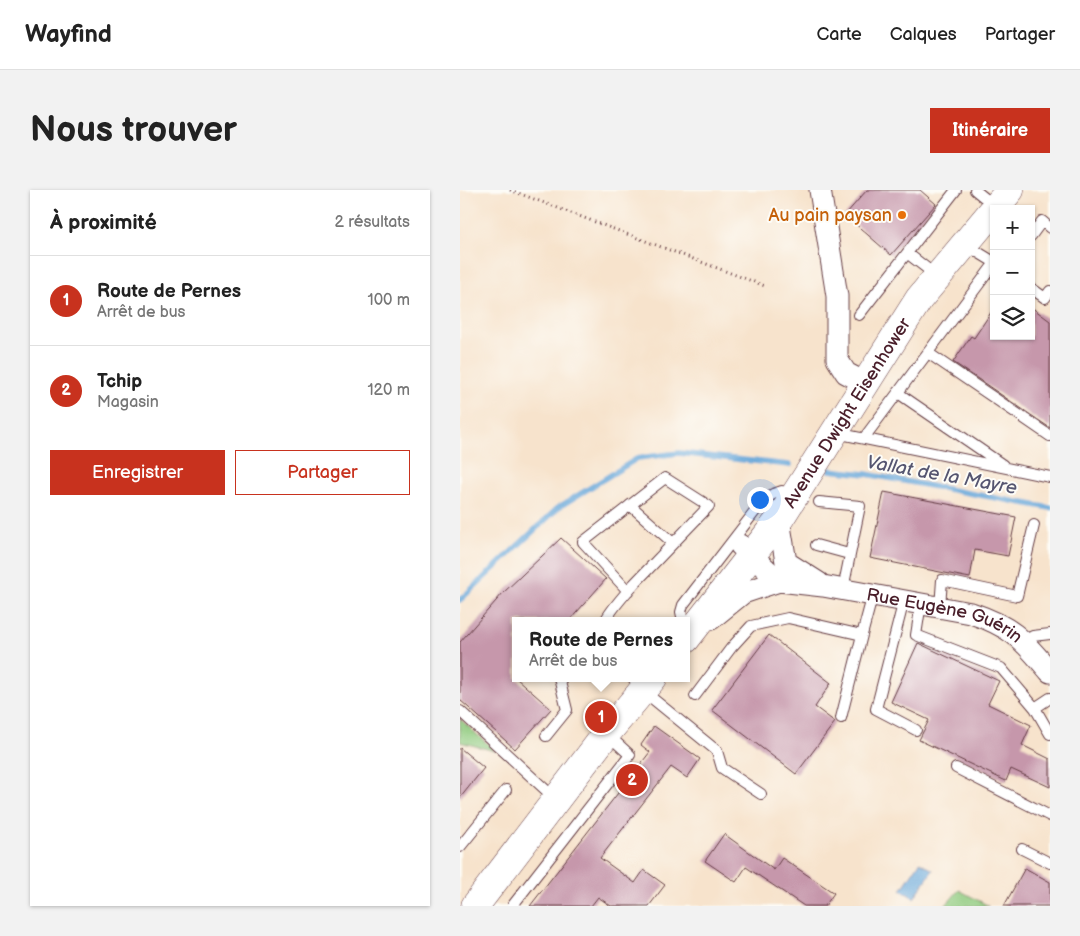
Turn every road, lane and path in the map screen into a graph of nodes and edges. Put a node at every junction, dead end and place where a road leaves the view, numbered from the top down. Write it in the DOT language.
graph roads {
  1 [pos="510,190"];
  2 [pos="820,190"];
  3 [pos="956,190"];
  4 [pos="991,192"];
  5 [pos="1050,228"];
  6 [pos="1035,231"];
  7 [pos="963,243"];
  8 [pos="907,254"];
  9 [pos="990,260"];
  10 [pos="990,268"];
  11 [pos="929,270"];
  12 [pos="765,286"];
  13 [pos="1035,291"];
  14 [pos="1050,292"];
  15 [pos="859,315"];
  16 [pos="928,353"];
  17 [pos="858,380"];
  18 [pos="898,393"];
  19 [pos="827,431"];
  20 [pos="1050,436"];
  21 [pos="864,438"];
  22 [pos="1008,469"];
  23 [pos="1050,478"];
  24 [pos="782,491"];
  25 [pos="819,502"];
  26 [pos="630,505"];
  27 [pos="779,520"];
  28 [pos="1034,525"];
  29 [pos="673,543"];
  30 [pos="816,545"];
  31 [pos="746,550"];
  32 [pos="850,554"];
  33 [pos="783,572"];
  34 [pos="833,587"];
  35 [pos="628,591"];
  36 [pos="873,594"];
  37 [pos="921,603"];
  38 [pos="607,617"];
  39 [pos="682,617"];
  40 [pos="687,617"];
  41 [pos="690,634"];
  42 [pos="1050,634"];
  43 [pos="862,635"];
  44 [pos="690,637"];
  45 [pos="1024,642"];
  46 [pos="1050,672"];
  47 [pos="560,682"];
  48 [pos="639,682"];
  49 [pos="639,682"];
  50 [pos="641,682"];
  51 [pos="695,696"];
  52 [pos="1050,698"];
  53 [pos="1035,708"];
  54 [pos="460,711"];
  55 [pos="841,718"];
  56 [pos="916,730"];
  57 [pos="607,733"];
  58 [pos="1050,734"];
  59 [pos="546,736"];
  60 [pos="956,768"];
  61 [pos="506,790"];
  62 [pos="548,792"];
  63 [pos="761,794"];
  64 [pos="1050,816"];
  65 [pos="460,847"];
  66 [pos="1022,849"];
  67 [pos="1050,863"];
  68 [pos="460,902"];
  69 [pos="476,906"];
  70 [pos="515,906"];
  1 -- 12 [label="path"];
  2 -- 17 [label="street"];
  3 -- 8 [label="lane"];
  4 -- 7 [label="main road, Avenue Dwight Eisenhower"];
  4 -- 11 [label="main road, Avenue Dwight Eisenhower"];
  5 -- 6 [label="lane"];
  7 -- 9 [label="lane"];
  7 -- 17 [label="main road, Avenue Dwight Eisenhower"];
  8 -- 11 [label="lane"];
  8 -- 15 [label="lane"];
  10 -- 16 [label="lane"];
  11 -- 17 [label="main road, Avenue Dwight Eisenhower"];
  13 -- 14 [label="lane"];
  16 -- 18 [label="lane"];
  16 -- 20 [label="lane"];
  17 -- 19 [label="main road, Avenue Dwight Eisenhower"];
  18 -- 21 [label="lane"];
  18 -- 22 [label="lane"];
  19 -- 21 [label="lane"];
  19 -- 24 [label="main road, Avenue Dwight Eisenhower"];
  19 -- 27 [label="main road, Avenue Dwight Eisenhower"];
  21 -- 22 [label="lane"];
  22 -- 23 [label="lane"];
  24 -- 31 [label="main road, Avenue Dwight Eisenhower"];
  24 -- 39 [label="lane"];
  25 -- 32 [label="lane"];
  26 -- 29 [label="lane"];
  26 -- 29 [label="lane"];
  26 -- 35 [label="lane"];
  27 -- 31 [label="main road, Avenue Dwight Eisenhower"];
  27 -- 33 [label="street"];
  28 -- 37 [label="lane"];
  29 -- 35 [label="lane"];
  30 -- 32 [label="lane"];
  31 -- 33 [label="street"];
  31 -- 40 [label="main road, Avenue Dwight Eisenhower"];
  31 -- 41 [label="main road, Avenue Dwight Eisenhower"];
  32 -- 34 [label="lane"];
  33 -- 34 [label="street, Rue Eugène Guérin"];
  33 -- 44 [label="street, Rue Eugène Guérin"];
  34 -- 36 [label="street, Rue Eugène Guérin"];
  35 -- 38 [label="lane"];
  36 -- 37 [label="street, Rue Eugène Guérin"];
  36 -- 43 [label="lane"];
  37 -- 45 [label="street, Rue Eugène Guérin"];
  37 -- 53 [label="lane"];
  37 -- 56 [label="lane"];
  42 -- 45 [label="lane"];
  43 -- 51 [label="lane"];
  43 -- 55 [label="lane"];
  45 -- 46 [label="street, Rue Eugène Guérin"];
  47 -- 59 [label="lane"];
  48 -- 57 [label="main road"];
  49 -- 62 [label="main road"];
  50 -- 63 [label="lane"];
  52 -- 53 [label="lane"];
  53 -- 58 [label="lane"];
  54 -- 62 [label="lane"];
  57 -- 69 [label="main road"];
  57 -- 70 [label="lane"];
  60 -- 64 [label="lane"];
  61 -- 65 [label="lane"];
  62 -- 68 [label="main road"];
  66 -- 67 [label="lane"];
}
